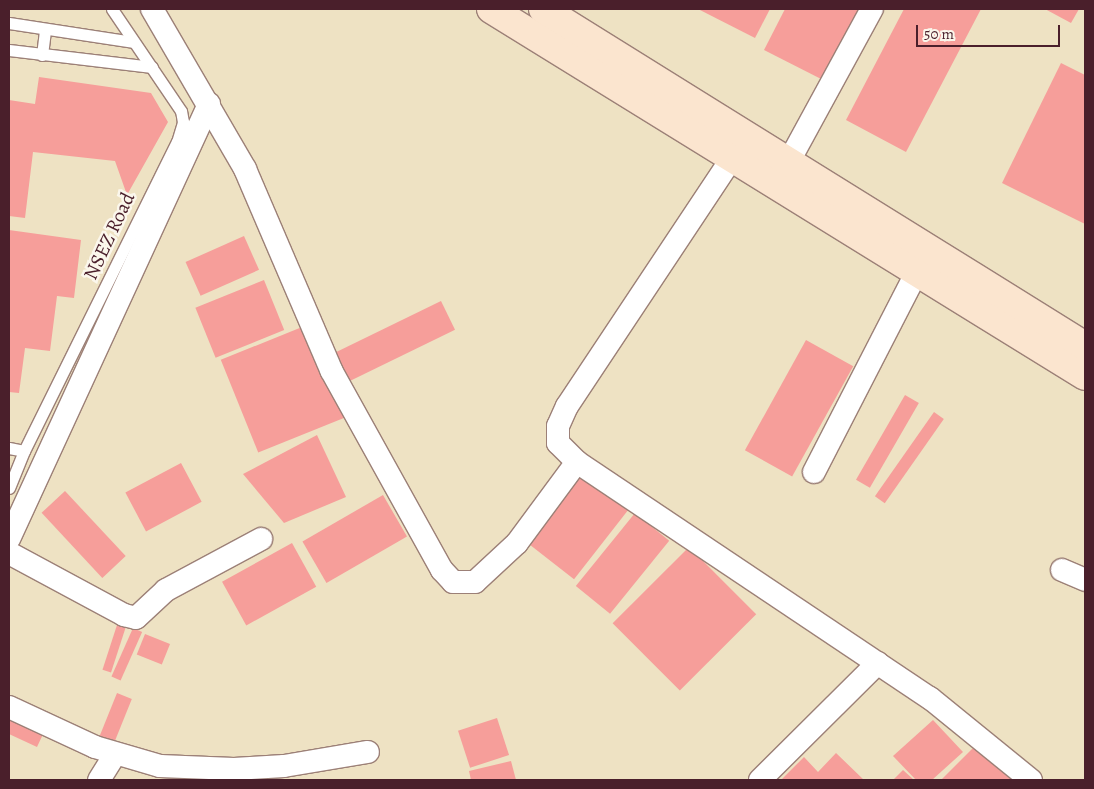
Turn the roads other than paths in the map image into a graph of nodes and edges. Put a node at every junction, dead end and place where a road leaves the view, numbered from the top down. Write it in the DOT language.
graph roads {
  1 [pos="112,9"];
  2 [pos="152,9"];
  3 [pos="491,9"];
  4 [pos="543,9"];
  5 [pos="872,9"];
  6 [pos="9,23"];
  7 [pos="44,29"];
  8 [pos="134,42"];
  9 [pos="9,50"];
  10 [pos="42,54"];
  11 [pos="152,67"];
  12 [pos="209,104"];
  13 [pos="732,158"];
  14 [pos="789,161"];
  15 [pos="917,272"];
  16 [pos="1085,346"];
  17 [pos="1085,376"];
  18 [pos="9,448"];
  19 [pos="24,451"];
  20 [pos="577,462"];
  21 [pos="814,472"];
  22 [pos="9,488"];
  23 [pos="9,539"];
  24 [pos="261,539"];
  25 [pos="9,554"];
  26 [pos="1062,570"];
  27 [pos="1085,580"];
  28 [pos="878,663"];
  29 [pos="9,707"];
  30 [pos="368,752"];
  31 [pos="114,754"];
  32 [pos="258,774"];
  33 [pos="99,780"];
  34 [pos="760,780"];
  35 [pos="1031,780"];
  1 -- 8 [label="lane, NSEZ Road"];
  2 -- 12 [label="street"];
  3 -- 13 [label="street"];
  4 -- 14 [label="street"];
  5 -- 14 [label="street"];
  6 -- 7 [label="lane"];
  7 -- 8 [label="lane"];
  7 -- 10 [label="lane"];
  8 -- 11 [label="lane, NSEZ Road"];
  9 -- 10 [label="lane"];
  10 -- 11 [label="lane"];
  11 -- 19 [label="lane, NSEZ Road"];
  12 -- 20 [label="street"];
  12 -- 23 [label="street"];
  13 -- 15 [label="street"];
  13 -- 20 [label="street"];
  14 -- 16 [label="street"];
  15 -- 17 [label="street"];
  15 -- 21 [label="street"];
  18 -- 19 [label="lane"];
  19 -- 22 [label="lane, NSEZ Road"];
  20 -- 28 [label="street"];
  24 -- 25 [label="street"];
  26 -- 27 [label="street"];
  28 -- 34 [label="street"];
  28 -- 35 [label="street"];
  29 -- 31 [label="street"];
  30 -- 32 [label="street"];
  31 -- 32 [label="street"];
  31 -- 33 [label="street"];
}
